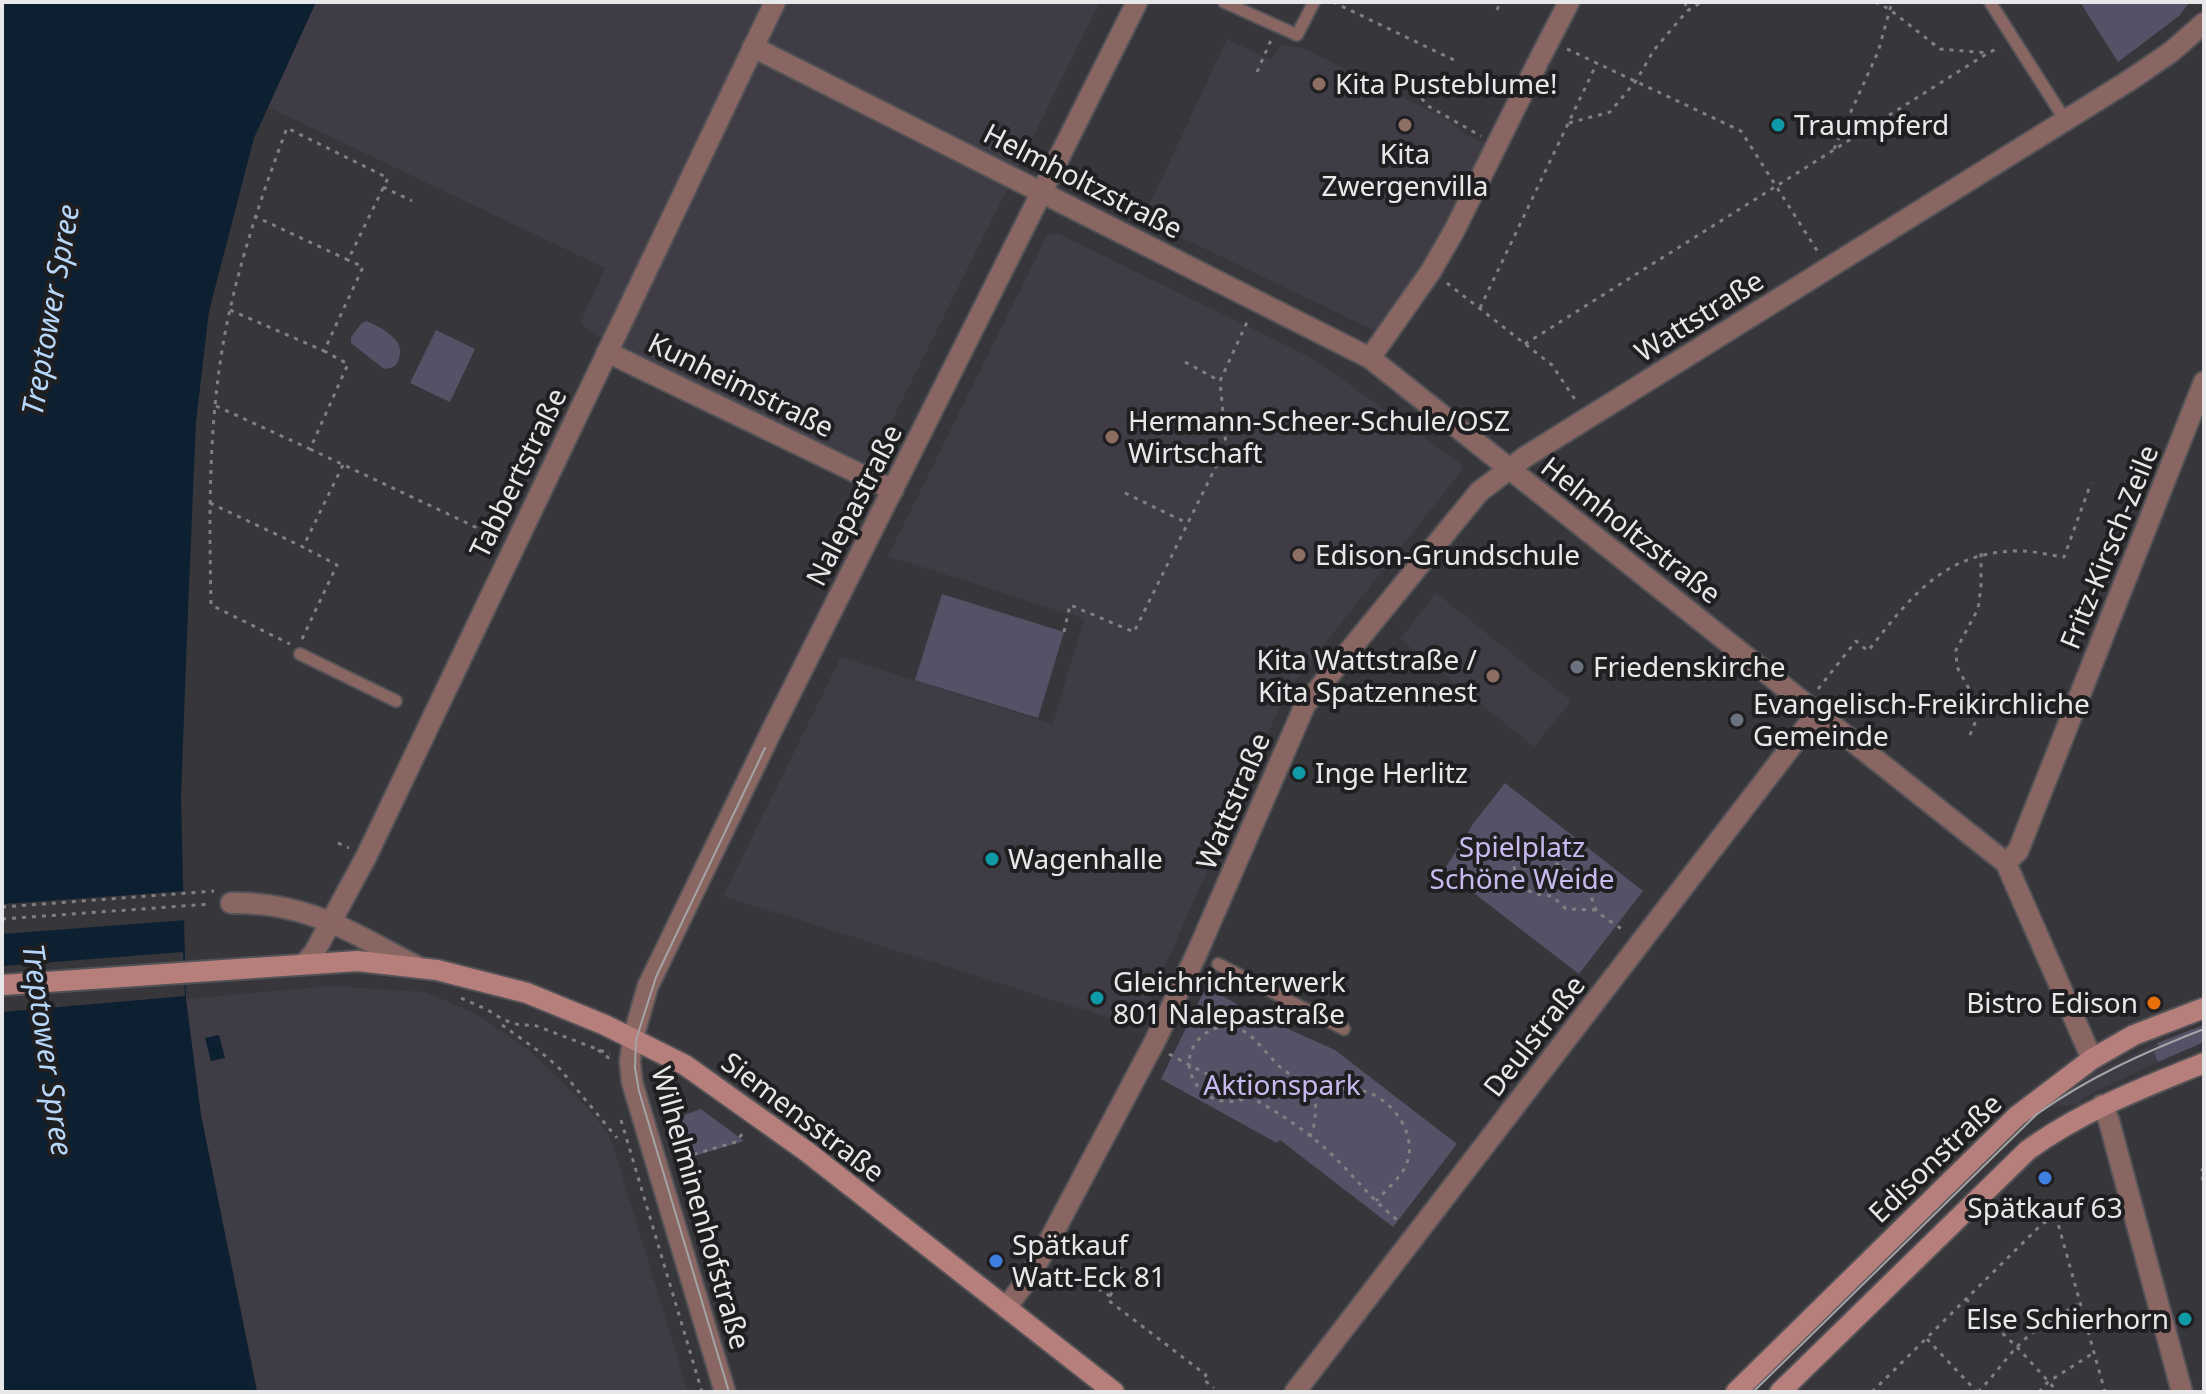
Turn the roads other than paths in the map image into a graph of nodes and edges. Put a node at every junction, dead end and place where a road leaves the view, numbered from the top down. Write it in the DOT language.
graph roads {
  1 [pos="775,2"];
  2 [pos="1137,2"];
  3 [pos="1224,2"];
  4 [pos="1314,2"];
  5 [pos="1569,2"];
  6 [pos="1990,2"];
  7 [pos="2204,23"];
  8 [pos="753,47"];
  9 [pos="2065,120"];
  10 [pos="1041,192"];
  11 [pos="607,352"];
  12 [pos="1370,358"];
  13 [pos="2204,382"];
  14 [pos="1508,469"];
  15 [pos="893,490"];
  16 [pos="299,652"];
  17 [pos="396,701"];
  18 [pos="1817,713"];
  19 [pos="2006,863"];
  20 [pos="223,897"];
  21 [pos="331,922"];
  22 [pos="304,964"];
  23 [pos="1218,964"];
  24 [pos="416,966"];
  25 [pos="2,985"];
  26 [pos="2204,1008"];
  27 [pos="1344,1029"];
  28 [pos="633,1038"];
  29 [pos="2092,1059"];
  30 [pos="2204,1063"];
  31 [pos="2102,1105"];
  32 [pos="1006,1308"];
  33 [pos="725,1392"];
  34 [pos="1114,1392"];
  35 [pos="1295,1392"];
  36 [pos="1736,1392"];
  37 [pos="1780,1392"];
  38 [pos="2182,1392"];
  1 -- 8 [label="street, Tabbertstraße"];
  2 -- 10 [label="street, Nalepastraße"];
  3 -- 4 [label="lane"];
  5 -- 12 [label="street"];
  6 -- 9 [label="lane"];
  7 -- 9 [label="street, Wattstraße"];
  8 -- 10 [label="street, Helmholtzstraße"];
  8 -- 11 [label="street, Tabbertstraße"];
  9 -- 14 [label="street, Wattstraße"];
  10 -- 12 [label="street, Helmholtzstraße"];
  10 -- 15 [label="street, Nalepastraße"];
  11 -- 15 [label="street, Kunheimstraße"];
  11 -- 21 [label="street, Tabbertstraße"];
  12 -- 14 [label="street, Helmholtzstraße"];
  13 -- 19 [label="street, Fritz-Kirsch-Zeile"];
  14 -- 18 [label="street, Helmholtzstraße"];
  14 -- 32 [label="street, Wattstraße"];
  15 -- 28 [label="street, Nalepastraße"];
  16 -- 17 [label="lane"];
  18 -- 19 [label="street, Helmholtzstraße"];
  18 -- 35 [label="street, Deulstraße"];
  19 -- 29 [label="street, Helmholtzstraße"];
  20 -- 21 [label="street, Siemensstraße"];
  21 -- 22 [label="street, Tabbertstraße"];
  21 -- 24 [label="street, Siemensstraße"];
  22 -- 24 [label="main road, Siemensstraße"];
  22 -- 25 [label="main road, Siemensstraße"];
  23 -- 27 [label="lane"];
  24 -- 28 [label="main road, Siemensstraße"];
  26 -- 29 [label="main road, Edisonstraße"];
  28 -- 32 [label="main road, Siemensstraße"];
  28 -- 33 [label="street, Wilhelminenhofstraße"];
  29 -- 36 [label="main road, Edisonstraße"];
  30 -- 31 [label="main road, Edisonstraße"];
  31 -- 37 [label="main road, Edisonstraße"];
  31 -- 38 [label="street"];
  32 -- 34 [label="main road, Siemensstraße"];
}
